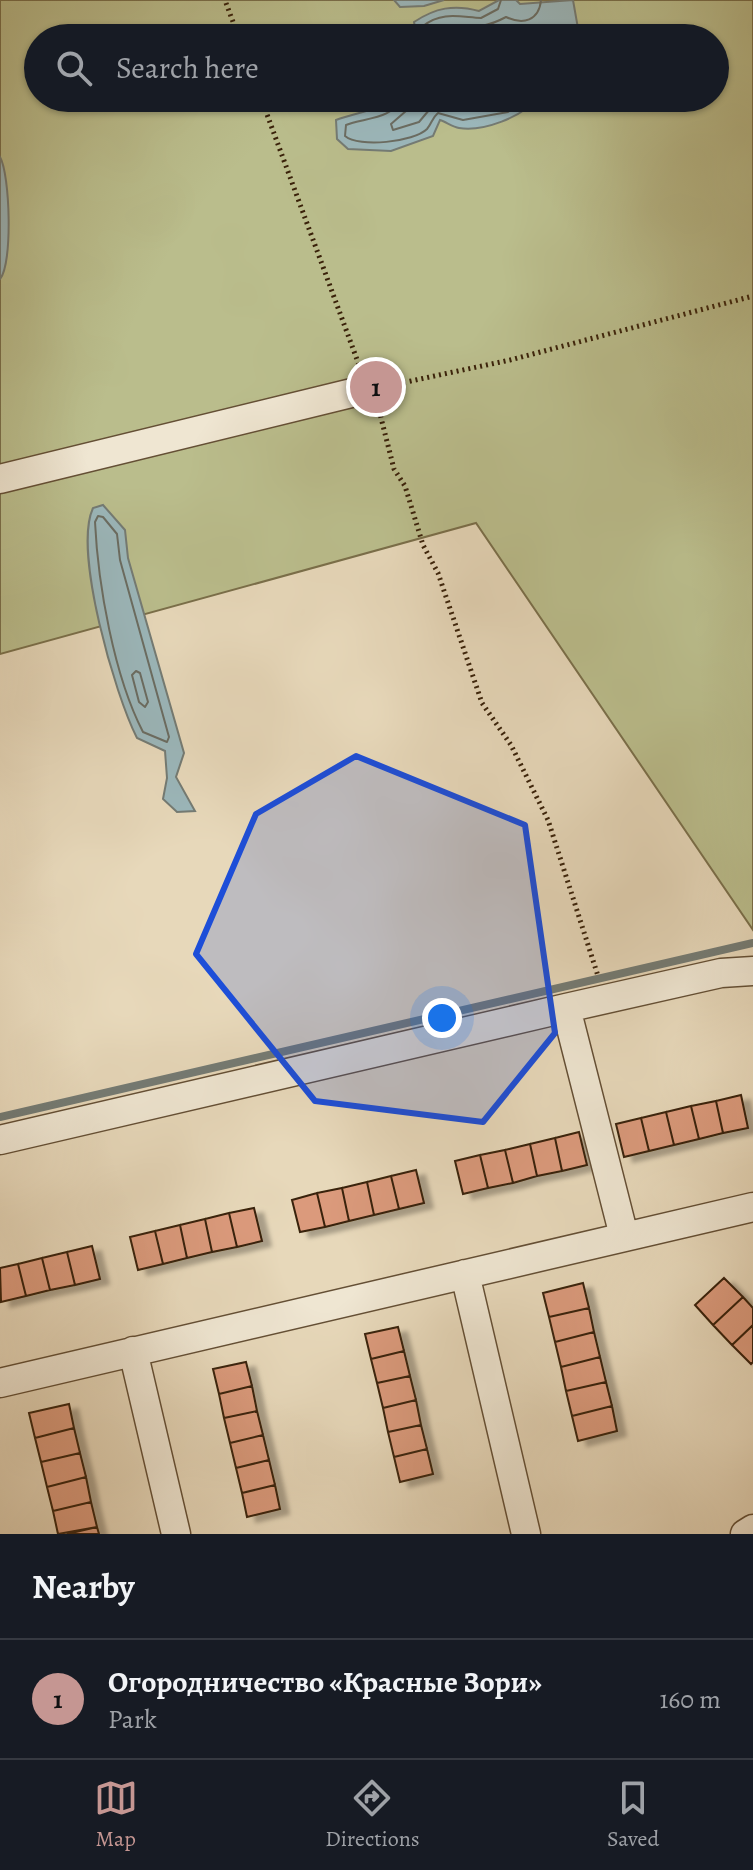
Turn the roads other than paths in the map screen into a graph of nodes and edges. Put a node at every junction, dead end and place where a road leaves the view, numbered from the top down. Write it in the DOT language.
graph roads {
  1 [pos="368,389"];
  2 [pos="0,479"];
  3 [pos="753,971"];
  4 [pos="566,1008"];
  5 [pos="0,1140"];
  6 [pos="753,1207"];
  7 [pos="624,1236"];
  8 [pos="465,1274"];
  9 [pos="133,1351"];
  10 [pos="0,1383"];
  11 [pos="753,1529"];
  12 [pos="176,1534"];
  13 [pos="526,1534"];
  14 [pos="745,1534"];
  1 -- 2 [label="street"];
  3 -- 4 [label="street"];
  4 -- 5 [label="street"];
  4 -- 7 [label="street"];
  6 -- 7 [label="street"];
  7 -- 8 [label="street"];
  8 -- 9 [label="street"];
  8 -- 13 [label="street"];
  9 -- 10 [label="street"];
  9 -- 12 [label="street"];
  11 -- 14 [label="street"];
}
